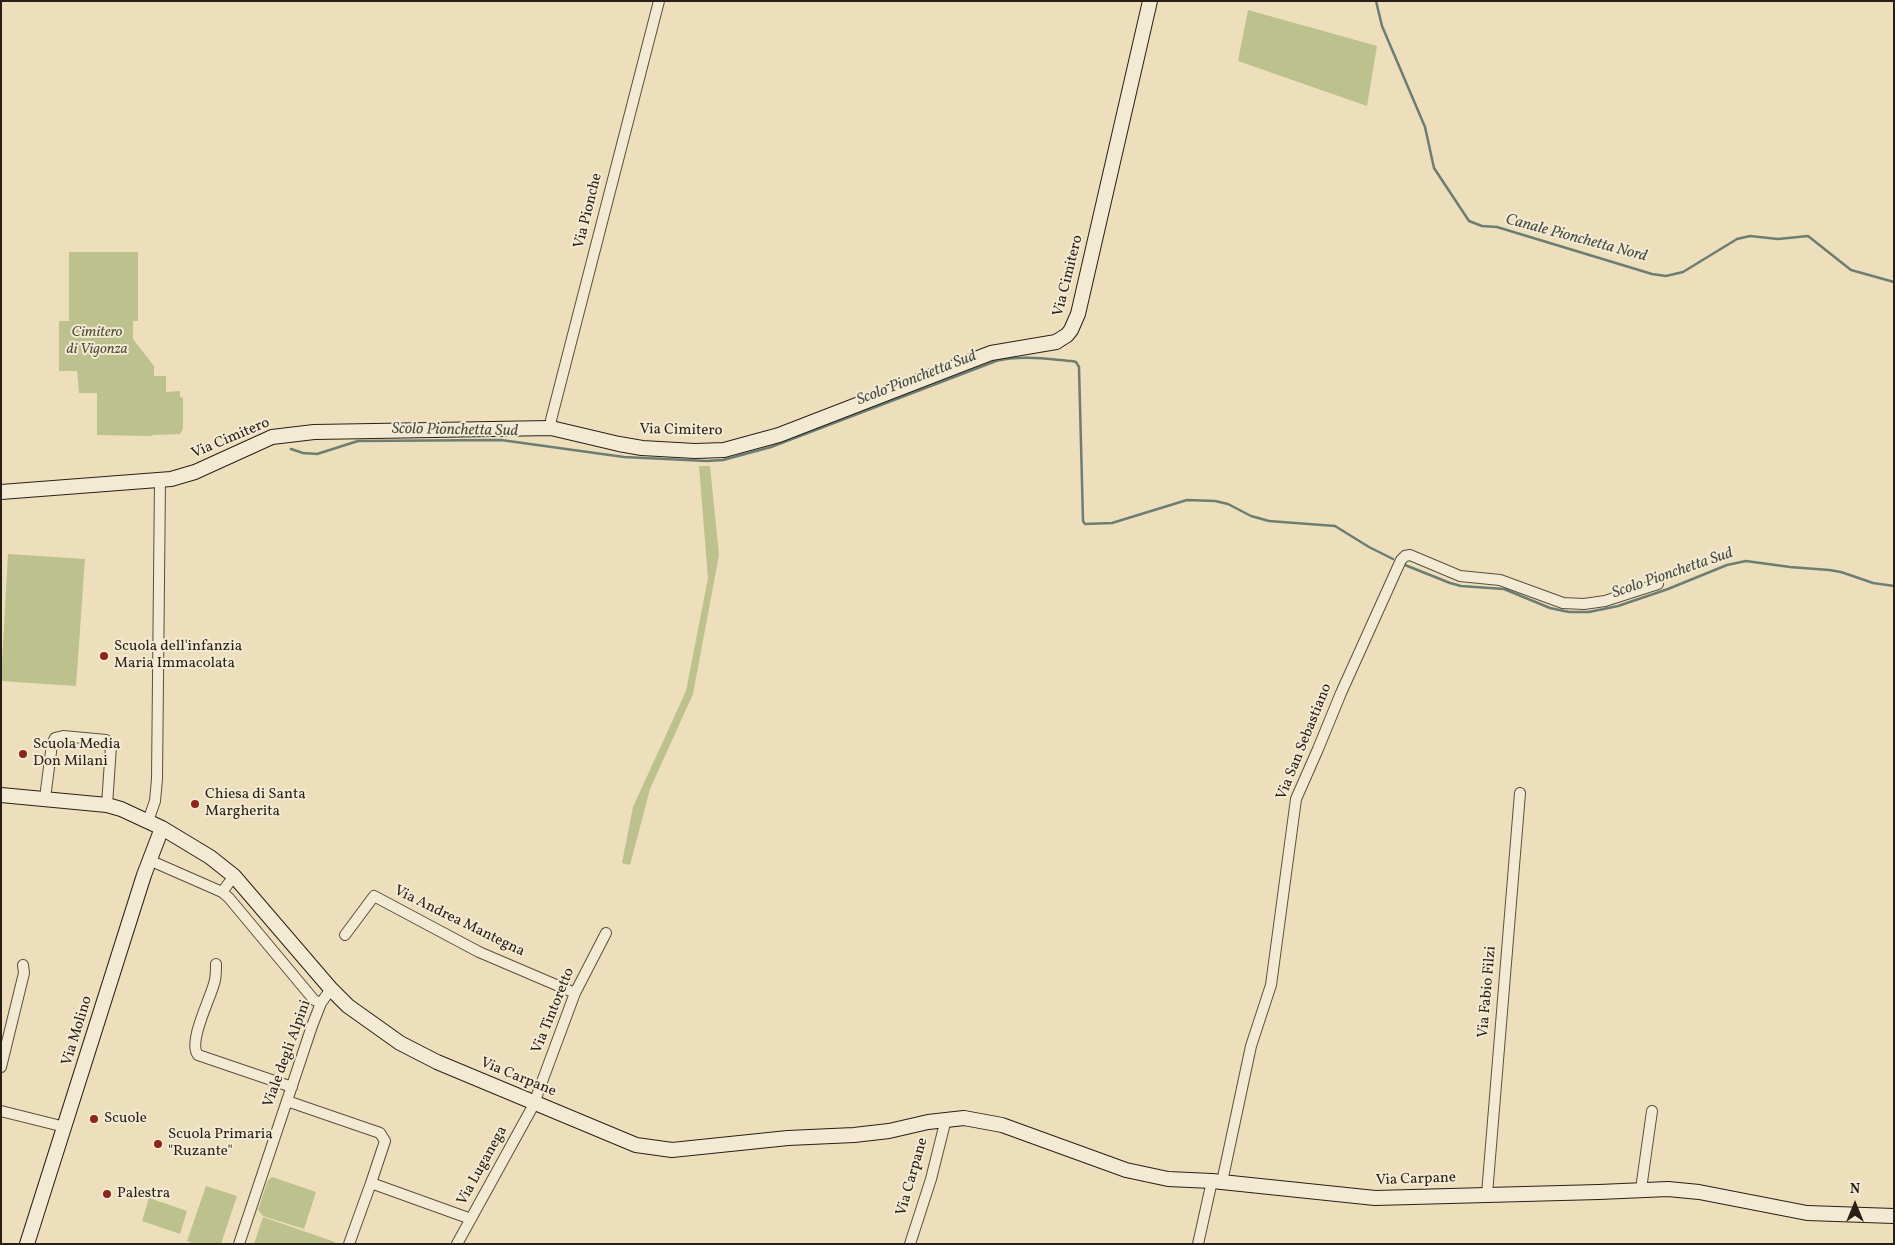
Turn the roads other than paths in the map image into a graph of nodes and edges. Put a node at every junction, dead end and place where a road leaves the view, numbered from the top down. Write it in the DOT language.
graph roads {
  1 [pos="658,1"];
  2 [pos="1150,1"];
  3 [pos="550,428"];
  4 [pos="160,480"];
  5 [pos="1,492"];
  6 [pos="1658,584"];
  7 [pos="1520,793"];
  8 [pos="1,795"];
  9 [pos="45,798"];
  10 [pos="106,805"];
  11 [pos="148,821"];
  12 [pos="162,828"];
  13 [pos="149,860"];
  14 [pos="234,876"];
  15 [pos="222,892"];
  16 [pos="606,932"];
  17 [pos="345,936"];
  18 [pos="216,964"];
  19 [pos="23,965"];
  20 [pos="330,989"];
  21 [pos="576,993"];
  22 [pos="321,1003"];
  23 [pos="1,1067"];
  24 [pos="292,1087"];
  25 [pos="287,1101"];
  26 [pos="535,1102"];
  27 [pos="1,1111"];
  28 [pos="1652,1111"];
  29 [pos="946,1119"];
  30 [pos="65,1127"];
  31 [pos="1217,1182"];
  32 [pos="371,1183"];
  33 [pos="1641,1189"];
  34 [pos="1486,1194"];
  35 [pos="1894,1216"];
  36 [pos="471,1219"];
  37 [pos="27,1244"];
  38 [pos="239,1244"];
  39 [pos="350,1244"];
  40 [pos="457,1244"];
  41 [pos="910,1244"];
  42 [pos="1198,1244"];
  1 -- 3 [label="street, Via Pionche"];
  2 -- 3 [label="street, Via Cimitero"];
  3 -- 4 [label="street, Via Cimitero"];
  4 -- 5 [label="street, Via Cimitero"];
  4 -- 11 [label="street"];
  6 -- 31 [label="street, Via San Sebastiano"];
  7 -- 34 [label="street, Via Fabio Filzi"];
  8 -- 9 [label="street, Via Carpane"];
  9 -- 10 [label="street, Via Carpane"];
  9 -- 10 [label="street"];
  10 -- 11 [label="street, Via Carpane"];
  11 -- 12 [label="street, Via Carpane"];
  12 -- 13 [label="street, Via Molino"];
  12 -- 14 [label="street, Via Carpane"];
  13 -- 15 [label="street"];
  13 -- 30 [label="street, Via Molino"];
  14 -- 15 [label="street"];
  14 -- 20 [label="street, Via Carpane"];
  15 -- 22 [label="street"];
  16 -- 21 [label="street, Via Tintoretto"];
  17 -- 21 [label="street, Via Andrea Mantegna"];
  18 -- 24 [label="street"];
  19 -- 23 [label="street"];
  20 -- 22 [label="street, Viale degli Alpini"];
  20 -- 26 [label="street, Via Carpane"];
  21 -- 26 [label="street, Via Tintoretto"];
  22 -- 24 [label="street, Viale degli Alpini"];
  24 -- 25 [label="street, Viale degli Alpini"];
  25 -- 32 [label="street"];
  25 -- 38 [label="street, Viale degli Alpini"];
  26 -- 29 [label="street, Via Carpane"];
  26 -- 36 [label="street, Via Luganega"];
  27 -- 30 [label="street"];
  28 -- 33 [label="street"];
  29 -- 31 [label="street, Via Carpane"];
  29 -- 41 [label="street, Via Carpane"];
  30 -- 37 [label="street, Via Molino"];
  31 -- 34 [label="street, Via Carpane"];
  31 -- 42 [label="street"];
  32 -- 36 [label="street"];
  32 -- 39 [label="street"];
  33 -- 34 [label="street, Via Carpane"];
  33 -- 35 [label="street, Via Carpane"];
  36 -- 40 [label="street, Via Luganega"];
}
